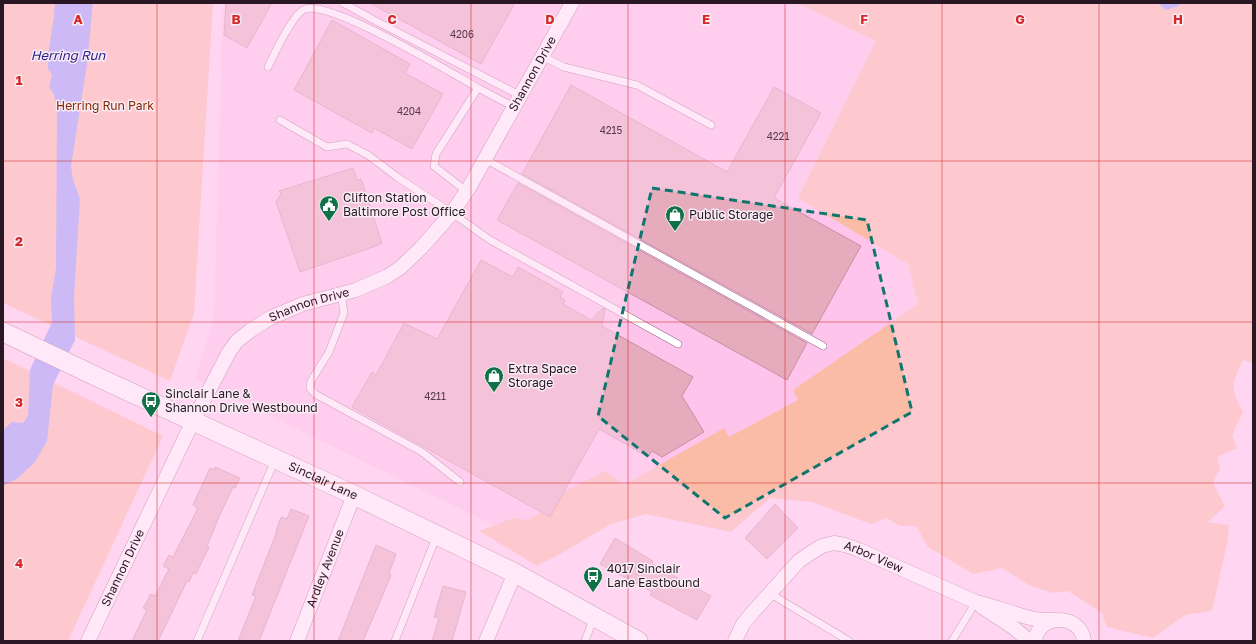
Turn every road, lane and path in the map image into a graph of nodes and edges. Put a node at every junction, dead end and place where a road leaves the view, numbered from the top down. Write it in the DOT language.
graph roads {
  1 [pos="343,3"];
  2 [pos="572,3"];
  3 [pos="542,56"];
  4 [pos="268,67"];
  5 [pos="478,88"];
  6 [pos="517,101"];
  7 [pos="280,120"];
  8 [pos="711,125"];
  9 [pos="485,159"];
  10 [pos="466,192"];
  11 [pos="452,213"];
  12 [pos="341,294"];
  13 [pos="3,332"];
  14 [pos="678,344"];
  15 [pos="823,346"];
  16 [pos="193,421"];
  17 [pos="275,460"];
  18 [pos="460,482"];
  19 [pos="354,495"];
  20 [pos="437,535"];
  21 [pos="515,574"];
  22 [pos="769,593"];
  23 [pos="976,602"];
  24 [pos="594,616"];
  25 [pos="1054,620"];
  26 [pos="1082,636"];
  27 [pos="88,641"];
  28 [pos="197,641"];
  29 [pos="297,641"];
  30 [pos="395,641"];
  31 [pos="486,641"];
  32 [pos="585,641"];
  33 [pos="638,641"];
  34 [pos="735,641"];
  35 [pos="849,641"];
  36 [pos="952,641"];
  37 [pos="1029,641"];
  38 [pos="1035,641"];
  39 [pos="1091,641"];
  1 -- 6 [label="lane"];
  2 -- 3 [label="street, Shannon Drive"];
  3 -- 6 [label="street, Shannon Drive"];
  3 -- 8 [label="lane"];
  4 -- 5 [label="lane"];
  5 -- 6 [label="lane"];
  5 -- 10 [label="lane"];
  6 -- 9 [label="street, Shannon Drive"];
  7 -- 11 [label="lane"];
  9 -- 10 [label="street, Shannon Drive"];
  9 -- 15 [label="lane"];
  10 -- 11 [label="street, Shannon Drive"];
  11 -- 12 [label="street, Shannon Drive"];
  11 -- 14 [label="lane"];
  12 -- 16 [label="street, Shannon Drive"];
  12 -- 18 [label="lane"];
  13 -- 16 [label="main road, Sinclair Lane"];
  16 -- 17 [label="main road, Sinclair Lane"];
  16 -- 27 [label="street, Shannon Drive"];
  17 -- 19 [label="main road, Sinclair Lane"];
  17 -- 28 [label="lane"];
  19 -- 20 [label="main road, Sinclair Lane"];
  19 -- 29 [label="street, Ardley Avenue"];
  20 -- 21 [label="main road, Sinclair Lane"];
  20 -- 30 [label="lane"];
  21 -- 24 [label="main road, Sinclair Lane"];
  21 -- 31 [label="street"];
  22 -- 23 [label="street, Arbor View"];
  22 -- 34 [label="street, Arbor View"];
  22 -- 35 [label="lane"];
  23 -- 25 [label="street, Arbor View"];
  23 -- 36 [label="lane"];
  23 -- 37 [label="street, Arbor View"];
  24 -- 32 [label="lane"];
  24 -- 33 [label="main road, Sinclair Lane"];
  25 -- 26 [label="street, Arbor View"];
  25 -- 38 [label="street"];
  26 -- 39 [label="street, Arbor View"];
}
